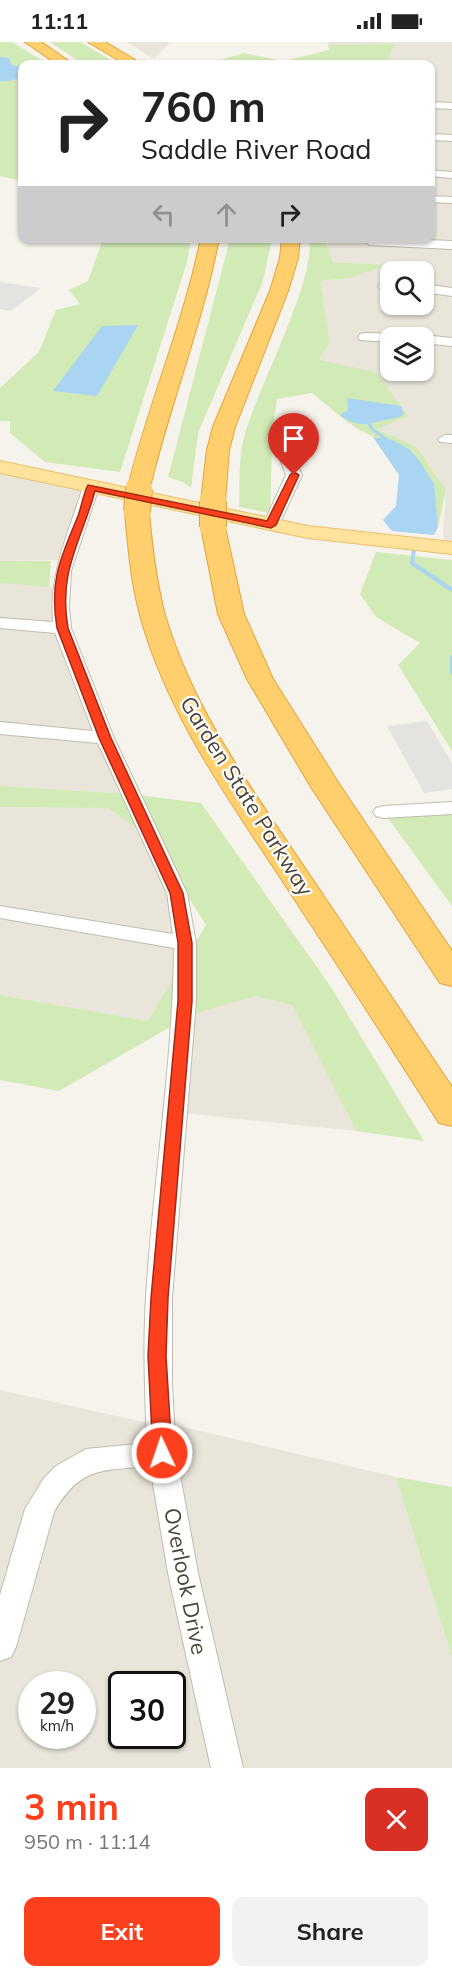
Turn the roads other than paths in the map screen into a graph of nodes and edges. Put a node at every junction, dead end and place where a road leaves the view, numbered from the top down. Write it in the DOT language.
graph roads {
  1 [pos="25,42"];
  2 [pos="32,42"];
  3 [pos="95,42"];
  4 [pos="108,42"];
  5 [pos="44,51"];
  6 [pos="59,60"];
  7 [pos="128,60"];
  8 [pos="136,60"];
  9 [pos="435,105"];
  10 [pos="452,106"];
  11 [pos="435,136"];
  12 [pos="452,138"];
  13 [pos="435,173"];
  14 [pos="452,175"];
  15 [pos="435,199"];
  16 [pos="452,200"];
  17 [pos="209,243"];
  18 [pos="290,243"];
  19 [pos="400,243"];
  20 [pos="452,245"];
  21 [pos="434,290"];
  22 [pos="452,292"];
  23 [pos="365,337"];
  24 [pos="380,337"];
  25 [pos="434,340"];
  26 [pos="452,342"];
  27 [pos="288,432"];
  28 [pos="0,467"];
  29 [pos="92,487"];
  30 [pos="271,525"];
  31 [pos="452,548"];
  32 [pos="0,623"];
  33 [pos="62,628"];
  34 [pos="0,728"];
  35 [pos="105,738"];
  36 [pos="452,808"];
  37 [pos="383,812"];
  38 [pos="0,912"];
  39 [pos="185,943"];
  40 [pos="452,976"];
  41 [pos="452,1114"];
  42 [pos="162,1453"];
  43 [pos="0,1647"];
  44 [pos="227,1768"];
  1 -- 5 [label="highway"];
  2 -- 5 [label="highway"];
  3 -- 7 [label="highway"];
  4 -- 8 [label="highway"];
  5 -- 6 [label="highway"];
  9 -- 10 [label="street"];
  11 -- 12 [label="street"];
  13 -- 14 [label="street"];
  15 -- 16 [label="street"];
  17 -- 41 [label="highway, Garden State Parkway, bridge"];
  18 -- 40 [label="highway"];
  19 -- 20 [label="street"];
  21 -- 22 [label="street"];
  23 -- 24 [label="street"];
  25 -- 26 [label="street"];
  27 -- 30 [label="street"];
  28 -- 29 [label="main road"];
  29 -- 30 [label="main road"];
  29 -- 33 [label="street, Overlook Drive"];
  30 -- 31 [label="main road"];
  32 -- 33 [label="street"];
  33 -- 35 [label="street, Overlook Drive"];
  34 -- 35 [label="street"];
  35 -- 39 [label="street, Overlook Drive"];
  36 -- 37 [label="street"];
  38 -- 39 [label="street"];
  39 -- 42 [label="street, Overlook Drive"];
  42 -- 43 [label="street"];
  42 -- 44 [label="street, Overlook Drive"];
}
